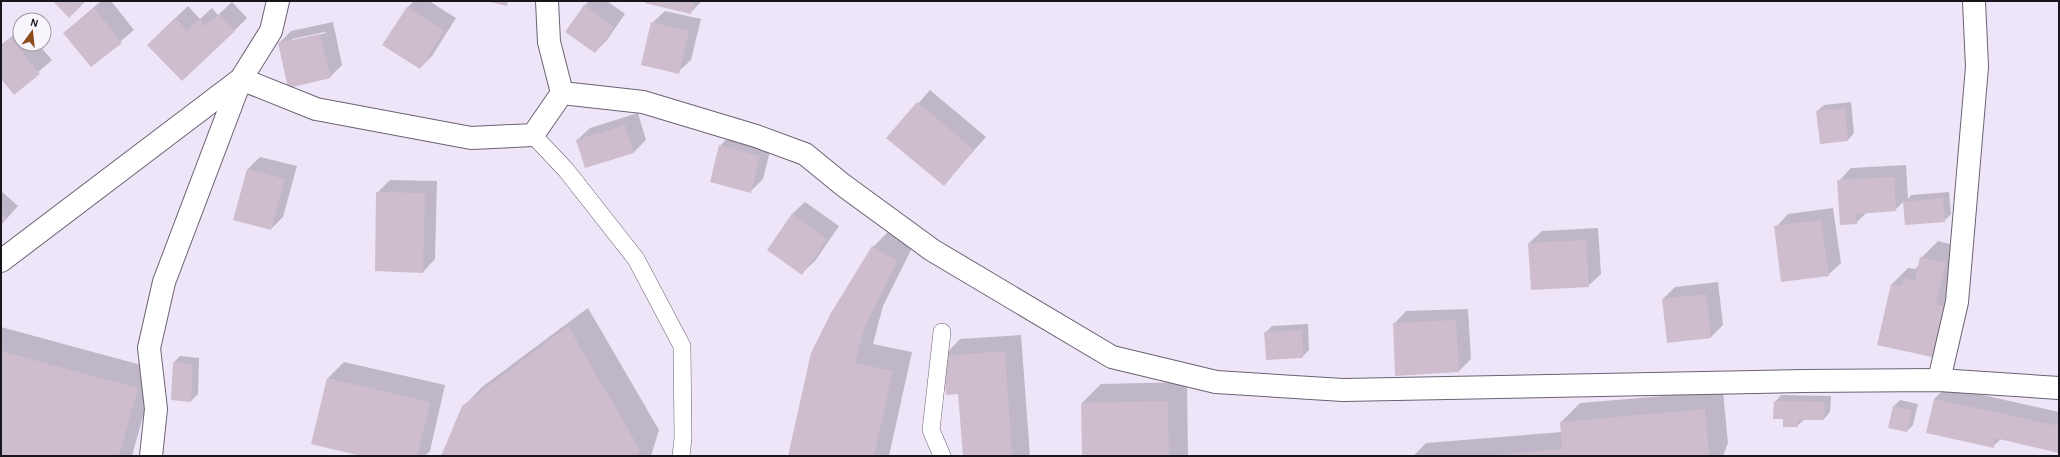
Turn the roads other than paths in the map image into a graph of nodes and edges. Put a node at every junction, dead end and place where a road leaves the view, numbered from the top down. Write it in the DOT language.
graph roads {
  1 [pos="278,1"];
  2 [pos="547,1"];
  3 [pos="1974,1"];
  4 [pos="241,79"];
  5 [pos="562,92"];
  6 [pos="533,136"];
  7 [pos="1,261"];
  8 [pos="942,332"];
  9 [pos="1939,380"];
  10 [pos="2059,388"];
  11 [pos="151,456"];
  12 [pos="681,456"];
  13 [pos="942,456"];
  1 -- 4 [label="street"];
  2 -- 5 [label="street"];
  3 -- 9 [label="street"];
  4 -- 6 [label="street"];
  4 -- 7 [label="street"];
  4 -- 11 [label="street"];
  5 -- 6 [label="street"];
  5 -- 9 [label="street"];
  6 -- 12 [label="lane"];
  8 -- 13 [label="lane"];
  9 -- 10 [label="street"];
}
